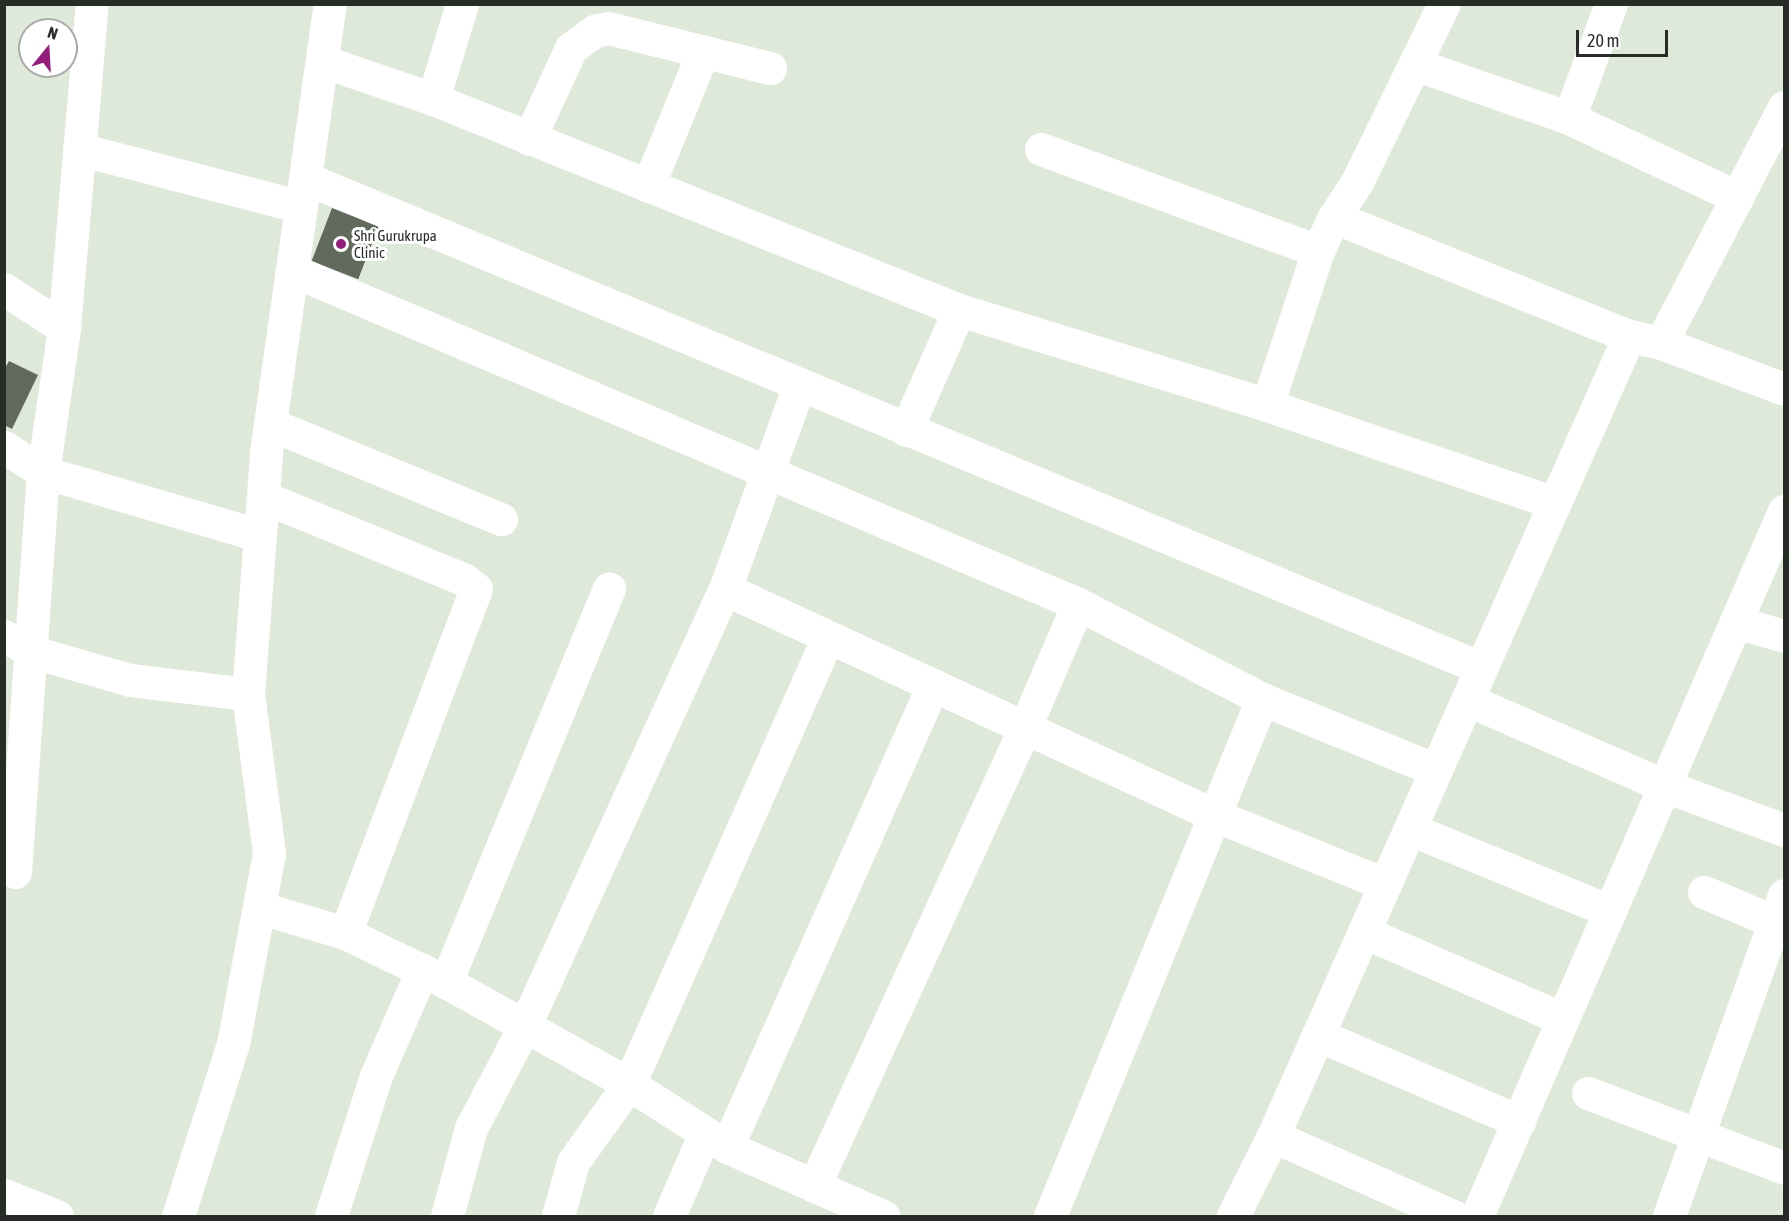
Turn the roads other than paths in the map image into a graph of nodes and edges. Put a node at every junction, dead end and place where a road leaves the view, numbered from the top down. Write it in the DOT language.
graph roads {
  1 [pos="92,4"];
  2 [pos="330,4"];
  3 [pos="462,4"];
  4 [pos="1444,4"];
  5 [pos="1611,4"];
  6 [pos="703,51"];
  7 [pos="322,60"];
  8 [pos="1417,65"];
  9 [pos="770,68"];
  10 [pos="433,99"];
  11 [pos="1785,107"];
  12 [pos="1569,118"];
  13 [pos="529,139"];
  14 [pos="80,149"];
  15 [pos="1041,149"];
  16 [pos="648,186"];
  17 [pos="303,193"];
  18 [pos="1737,197"];
  19 [pos="1334,217"];
  20 [pos="1318,251"];
  21 [pos="294,271"];
  22 [pos="4,289"];
  23 [pos="959,310"];
  24 [pos="64,328"];
  25 [pos="1645,339"];
  26 [pos="1781,380"];
  27 [pos="799,386"];
  28 [pos="1268,405"];
  29 [pos="270,424"];
  30 [pos="906,430"];
  31 [pos="4,447"];
  32 [pos="43,472"];
  33 [pos="768,473"];
  34 [pos="262,497"];
  35 [pos="1555,503"];
  36 [pos="1783,518"];
  37 [pos="501,519"];
  38 [pos="260,535"];
  39 [pos="609,588"];
  40 [pos="725,590"];
  41 [pos="1078,604"];
  42 [pos="1736,622"];
  43 [pos="4,636"];
  44 [pos="1785,636"];
  45 [pos="828,637"];
  46 [pos="33,652"];
  47 [pos="1481,668"];
  48 [pos="933,685"];
  49 [pos="248,694"];
  50 [pos="1262,699"];
  51 [pos="1468,700"];
  52 [pos="1025,728"];
  53 [pos="1436,770"];
  54 [pos="1665,786"];
  55 [pos="1214,815"];
  56 [pos="1410,829"];
  57 [pos="1785,830"];
  58 [pos="15,872"];
  59 [pos="1385,884"];
  60 [pos="1704,892"];
  61 [pos="261,908"];
  62 [pos="1610,911"];
  63 [pos="1782,914"];
  64 [pos="1364,932"];
  65 [pos="345,933"];
  66 [pos="434,976"];
  67 [pos="1563,1018"];
  68 [pos="525,1025"];
  69 [pos="1318,1035"];
  70 [pos="628,1084"];
  71 [pos="1588,1093"];
  72 [pos="1519,1120"];
  73 [pos="1696,1134"];
  74 [pos="1273,1136"];
  75 [pos="716,1140"];
  76 [pos="1785,1168"];
  77 [pos="814,1186"];
  78 [pos="4,1195"];
  79 [pos="57,1216"];
  80 [pos="178,1216"];
  81 [pos="331,1216"];
  82 [pos="447,1216"];
  83 [pos="558,1216"];
  84 [pos="669,1216"];
  85 [pos="883,1216"];
  86 [pos="1050,1216"];
  87 [pos="1233,1216"];
  88 [pos="1453,1216"];
  89 [pos="1477,1216"];
  90 [pos="1669,1216"];
  1 -- 14 [label="main road"];
  2 -- 7 [label="main road"];
  3 -- 10 [label="main road"];
  4 -- 8 [label="main road"];
  5 -- 12 [label="main road"];
  6 -- 9 [label="main road"];
  6 -- 13 [label="main road"];
  6 -- 16 [label="main road"];
  7 -- 10 [label="main road"];
  7 -- 17 [label="main road"];
  8 -- 12 [label="main road"];
  8 -- 19 [label="main road"];
  10 -- 13 [label="main road"];
  11 -- 18 [label="main road"];
  12 -- 18 [label="main road"];
  13 -- 16 [label="main road"];
  14 -- 17 [label="main road"];
  14 -- 24 [label="main road"];
  15 -- 20 [label="main road"];
  16 -- 23 [label="main road"];
  17 -- 21 [label="main road"];
  17 -- 27 [label="main road"];
  18 -- 25 [label="main road"];
  19 -- 20 [label="main road"];
  19 -- 25 [label="main road"];
  20 -- 28 [label="main road"];
  21 -- 29 [label="main road"];
  21 -- 33 [label="main road"];
  22 -- 24 [label="main road"];
  23 -- 28 [label="main road"];
  23 -- 30 [label="main road"];
  24 -- 32 [label="main road"];
  25 -- 26 [label="main road"];
  25 -- 35 [label="main road"];
  27 -- 30 [label="main road"];
  27 -- 33 [label="main road"];
  28 -- 35 [label="main road"];
  29 -- 34 [label="main road"];
  29 -- 37 [label="main road"];
  30 -- 47 [label="main road"];
  31 -- 32 [label="main road"];
  32 -- 38 [label="main road"];
  32 -- 46 [label="main road"];
  33 -- 40 [label="main road"];
  33 -- 41 [label="main road"];
  34 -- 38 [label="main road"];
  34 -- 65 [label="main road"];
  35 -- 47 [label="main road"];
  36 -- 42 [label="main road"];
  38 -- 49 [label="main road"];
  39 -- 66 [label="main road"];
  40 -- 45 [label="main road"];
  40 -- 68 [label="main road"];
  41 -- 50 [label="main road"];
  41 -- 52 [label="main road"];
  42 -- 44 [label="main road"];
  42 -- 54 [label="main road"];
  43 -- 46 [label="main road"];
  45 -- 48 [label="main road"];
  45 -- 70 [label="main road"];
  46 -- 49 [label="main road"];
  46 -- 58 [label="main road"];
  47 -- 51 [label="main road"];
  48 -- 52 [label="main road"];
  48 -- 75 [label="main road"];
  49 -- 61 [label="main road"];
  50 -- 53 [label="main road"];
  50 -- 55 [label="main road"];
  51 -- 53 [label="main road"];
  51 -- 54 [label="main road"];
  52 -- 55 [label="main road"];
  52 -- 77 [label="main road"];
  53 -- 56 [label="main road"];
  54 -- 57 [label="main road"];
  54 -- 62 [label="main road"];
  55 -- 59 [label="main road"];
  55 -- 86 [label="main road"];
  56 -- 59 [label="main road"];
  56 -- 62 [label="main road"];
  59 -- 64 [label="main road"];
  60 -- 63 [label="main road"];
  61 -- 65 [label="main road"];
  61 -- 80 [label="main road"];
  62 -- 67 [label="main road"];
  63 -- 73 [label="main road"];
  64 -- 67 [label="main road"];
  64 -- 69 [label="main road"];
  65 -- 66 [label="main road"];
  66 -- 68 [label="main road"];
  66 -- 81 [label="main road"];
  67 -- 72 [label="main road"];
  68 -- 70 [label="main road"];
  68 -- 82 [label="main road"];
  69 -- 72 [label="main road"];
  69 -- 74 [label="main road"];
  70 -- 75 [label="main road"];
  70 -- 83 [label="main road"];
  71 -- 73 [label="main road"];
  72 -- 89 [label="main road"];
  73 -- 76 [label="main road"];
  73 -- 90 [label="main road"];
  74 -- 87 [label="main road"];
  74 -- 88 [label="main road"];
  75 -- 77 [label="main road"];
  75 -- 84 [label="main road"];
  77 -- 85 [label="main road"];
  78 -- 79 [label="main road"];
}
